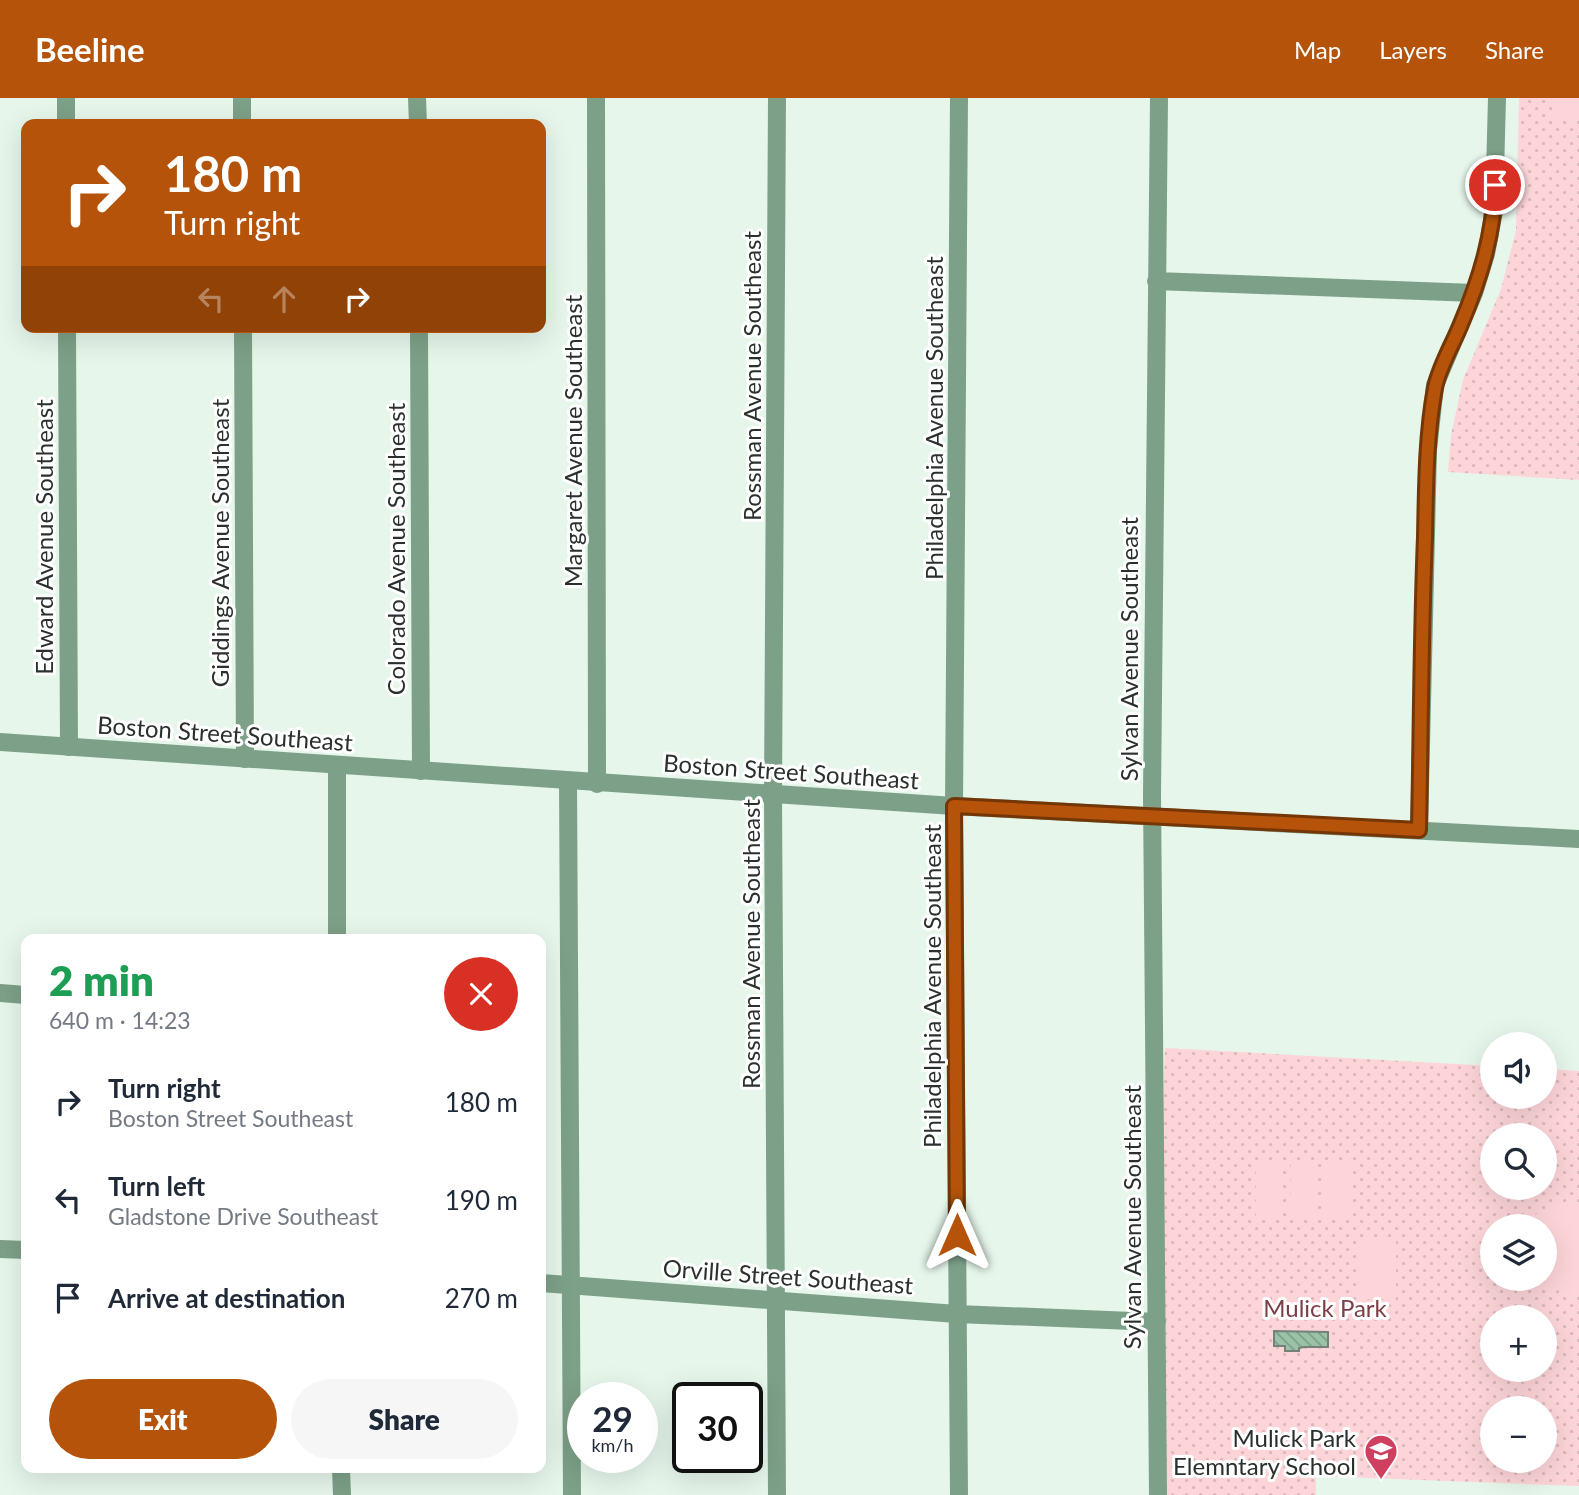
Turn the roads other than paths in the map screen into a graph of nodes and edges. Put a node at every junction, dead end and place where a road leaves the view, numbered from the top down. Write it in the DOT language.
graph roads {
  1 [pos="66,98"];
  2 [pos="242,98"];
  3 [pos="417,98"];
  4 [pos="596,98"];
  5 [pos="777,98"];
  6 [pos="959,98"];
  7 [pos="1159,98"];
  8 [pos="1497,98"];
  9 [pos="66,119"];
  10 [pos="242,119"];
  11 [pos="418,119"];
  12 [pos="1156,281"];
  13 [pos="1474,293"];
  14 [pos="66,333"];
  15 [pos="243,333"];
  16 [pos="419,333"];
  17 [pos="0,742"];
  18 [pos="69,747"];
  19 [pos="245,759"];
  20 [pos="337,765"];
  21 [pos="421,771"];
  22 [pos="568,781"];
  23 [pos="597,784"];
  24 [pos="773,794"];
  25 [pos="954,806"];
  26 [pos="1152,816"];
  27 [pos="1419,830"];
  28 [pos="1579,839"];
  29 [pos="337,934"];
  30 [pos="0,993"];
  31 [pos="21,995"];
  32 [pos="0,1249"];
  33 [pos="21,1250"];
  34 [pos="546,1283"];
  35 [pos="571,1285"];
  36 [pos="776,1299"];
  37 [pos="957,1314"];
  38 [pos="1157,1322"];
  39 [pos="341,1473"];
  40 [pos="342,1495"];
  41 [pos="572,1495"];
  42 [pos="777,1495"];
  43 [pos="959,1495"];
  44 [pos="1158,1495"];
  1 -- 9 [label="street"];
  2 -- 10 [label="street"];
  3 -- 11 [label="street"];
  4 -- 23 [label="street, Margaret Avenue Southeast"];
  5 -- 24 [label="street, Rossman Avenue Southeast"];
  6 -- 25 [label="street, Philadelphia Avenue Southeast"];
  7 -- 12 [label="street, Sylvan Avenue Southeast"];
  8 -- 13 [label="street"];
  12 -- 13 [label="street"];
  12 -- 26 [label="street, Sylvan Avenue Southeast"];
  13 -- 27 [label="street"];
  14 -- 18 [label="street, Edward Avenue Southeast"];
  15 -- 19 [label="street, Giddings Avenue Southeast"];
  16 -- 21 [label="street, Colorado Avenue Southeast"];
  17 -- 18 [label="street, Boston Street Southeast"];
  18 -- 19 [label="street, Boston Street Southeast"];
  19 -- 20 [label="street, Boston Street Southeast"];
  20 -- 21 [label="street, Boston Street Southeast"];
  20 -- 29 [label="street"];
  21 -- 22 [label="street, Boston Street Southeast"];
  22 -- 23 [label="street, Boston Street Southeast"];
  22 -- 35 [label="street"];
  23 -- 24 [label="street, Boston Street Southeast"];
  24 -- 25 [label="street, Boston Street Southeast"];
  24 -- 36 [label="street, Rossman Avenue Southeast"];
  25 -- 26 [label="street, Boston Street Southeast"];
  25 -- 37 [label="street, Philadelphia Avenue Southeast"];
  26 -- 27 [label="street, Boston Street Southeast"];
  26 -- 38 [label="street, Sylvan Avenue Southeast"];
  27 -- 28 [label="street, Boston Street Southeast"];
  30 -- 31 [label="street"];
  32 -- 33 [label="street"];
  34 -- 35 [label="street, Orville Street Southeast"];
  35 -- 36 [label="street, Orville Street Southeast"];
  35 -- 41 [label="street"];
  36 -- 37 [label="street, Orville Street Southeast"];
  36 -- 42 [label="street, Rossman Avenue Southeast"];
  37 -- 38 [label="street, Orville Street Southeast"];
  37 -- 43 [label="street, Philadelphia Avenue Southeast"];
  38 -- 44 [label="street, Sylvan Avenue Southeast"];
  39 -- 40 [label="street"];
}
